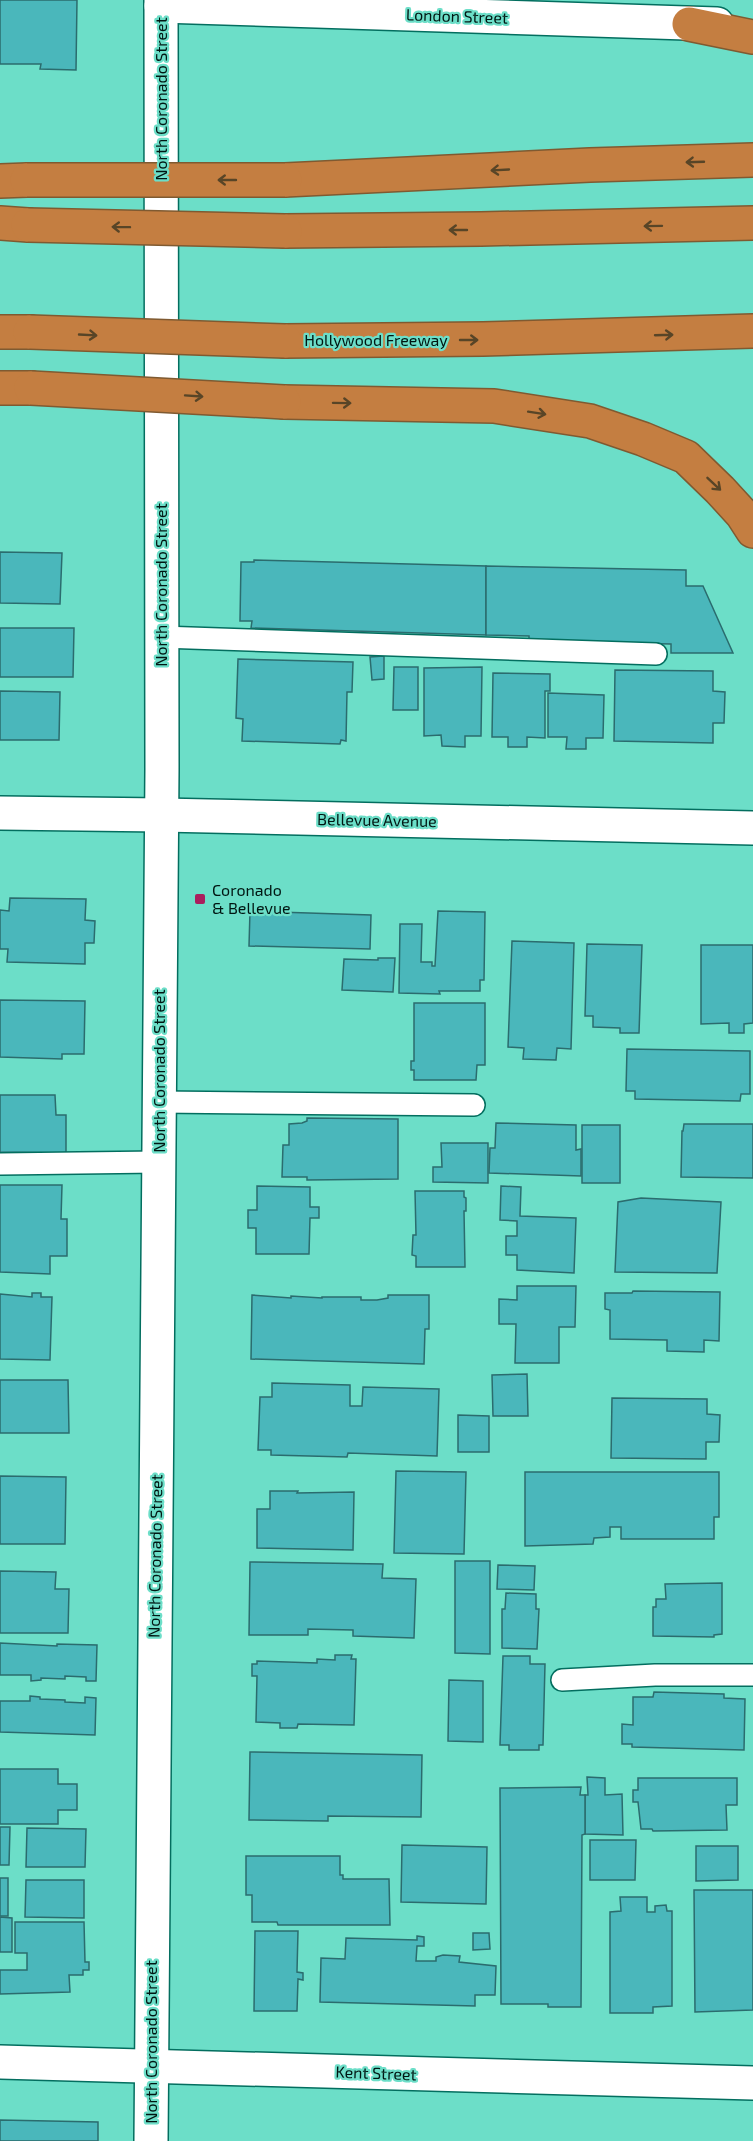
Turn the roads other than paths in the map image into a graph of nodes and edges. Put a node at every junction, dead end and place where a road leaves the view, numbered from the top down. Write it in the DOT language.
graph roads {
  1 [pos="161,3"];
  2 [pos="688,24"];
  3 [pos="753,25"];
  4 [pos="753,37"];
  5 [pos="753,160"];
  6 [pos="13,181"];
  7 [pos="753,223"];
  8 [pos="14,224"];
  9 [pos="753,331"];
  10 [pos="15,332"];
  11 [pos="15,388"];
  12 [pos="753,531"];
  13 [pos="161,637"];
  14 [pos="656,654"];
  15 [pos="0,813"];
  16 [pos="162,815"];
  17 [pos="753,828"];
  18 [pos="159,1102"];
  19 [pos="474,1105"];
  20 [pos="159,1162"];
  21 [pos="0,1164"];
  22 [pos="753,1675"];
  23 [pos="562,1680"];
  24 [pos="0,2062"];
  25 [pos="150,2066"];
  26 [pos="753,2083"];
  27 [pos="151,2141"];
  1 -- 2 [label="street, London Street"];
  1 -- 13 [label="street, North Coronado Street"];
  2 -- 3 [label="street, London Street"];
  2 -- 4 [label="highway"];
  5 -- 6 [label="highway, one-way, bridge"];
  7 -- 8 [label="highway, one-way, bridge"];
  10 -- 9 [label="highway, Hollywood Freeway, one-way, bridge"];
  11 -- 12 [label="highway, one-way, bridge"];
  13 -- 14 [label="lane"];
  13 -- 16 [label="street, North Coronado Street"];
  15 -- 16 [label="street, Bellevue Avenue"];
  16 -- 17 [label="street, Bellevue Avenue"];
  16 -- 18 [label="street, North Coronado Street"];
  18 -- 19 [label="lane"];
  18 -- 20 [label="street, North Coronado Street"];
  20 -- 21 [label="lane"];
  20 -- 25 [label="street, North Coronado Street"];
  22 -- 23 [label="lane"];
  24 -- 25 [label="street, Kent Street"];
  25 -- 26 [label="street, Kent Street"];
  25 -- 27 [label="street, North Coronado Street"];
}
